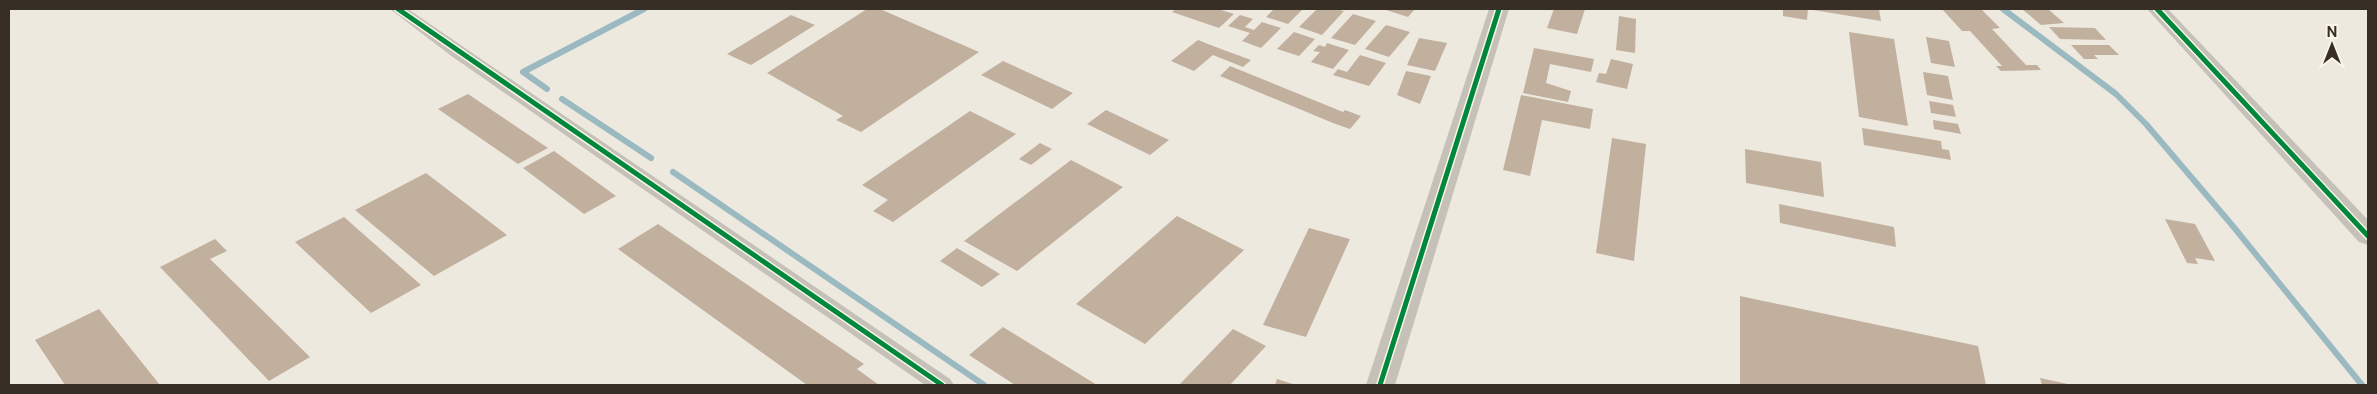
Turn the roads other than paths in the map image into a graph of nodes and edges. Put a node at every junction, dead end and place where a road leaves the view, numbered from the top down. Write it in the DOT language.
graph roads {
  1 [pos="398,9"];
  2 [pos="1499,9"];
  3 [pos="2157,9"];
  4 [pos="2368,236"];
  5 [pos="942,385"];
  6 [pos="1380,385"];
  1 -- 5 [label="street"];
  2 -- 6 [label="street"];
  3 -- 4 [label="street"];
}
